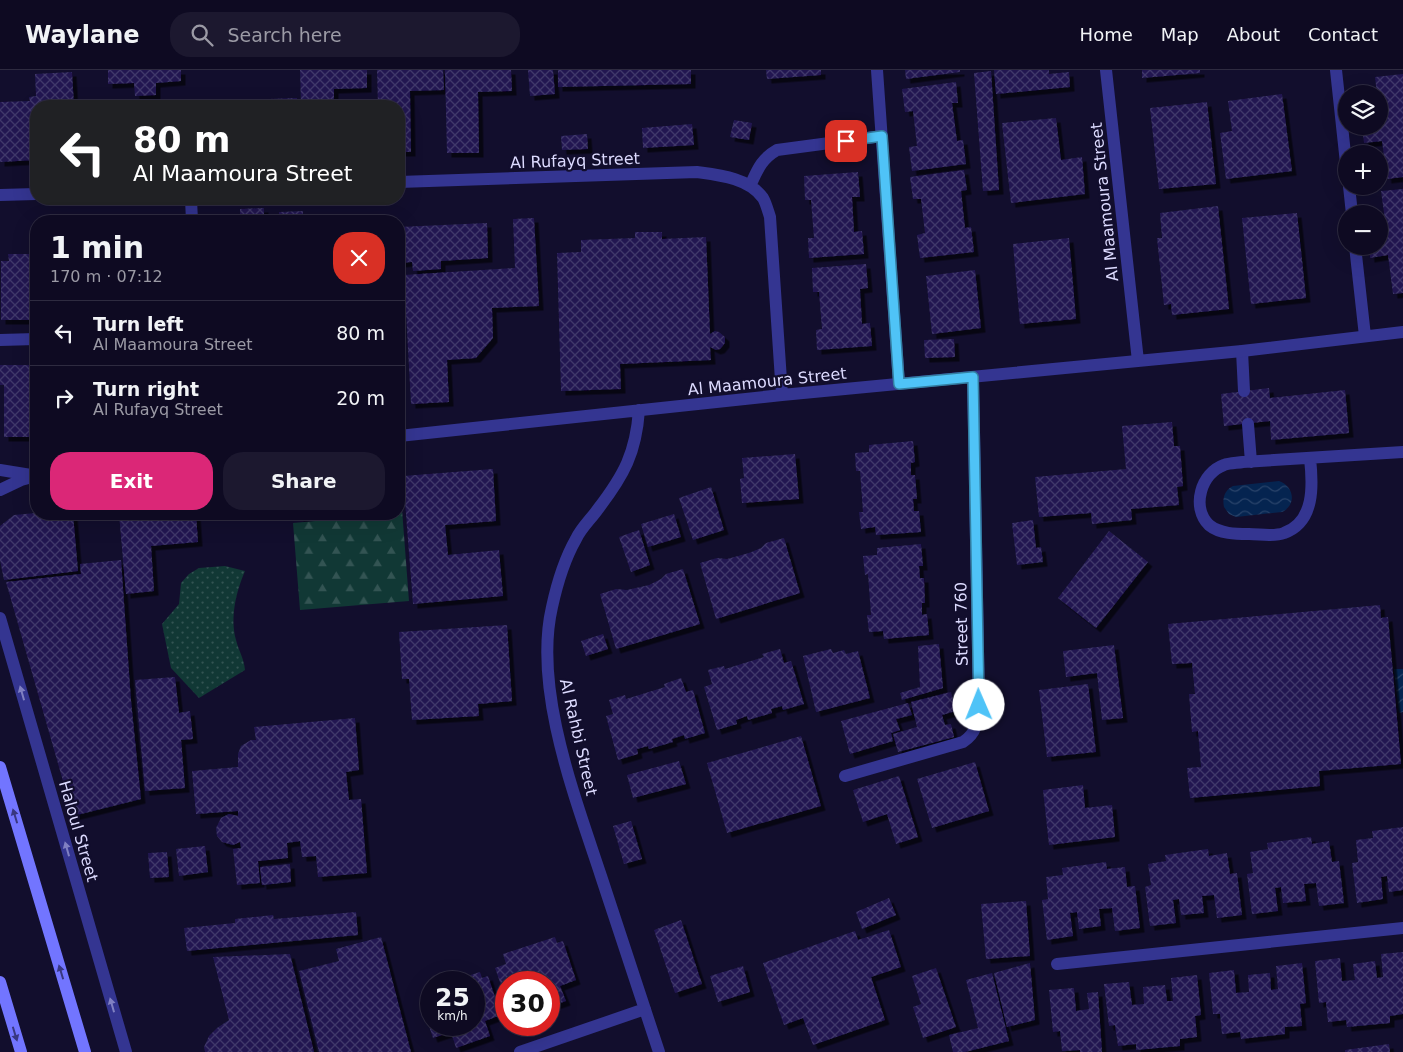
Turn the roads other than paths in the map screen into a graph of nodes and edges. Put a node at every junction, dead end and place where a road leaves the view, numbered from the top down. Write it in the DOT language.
graph roads {
  1 [pos="877,70"];
  2 [pos="1106,70"];
  3 [pos="1336,70"];
  4 [pos="882,136"];
  5 [pos="1344,145"];
  6 [pos="405,182"];
  7 [pos="750,186"];
  8 [pos="30,194"];
  9 [pos="0,195"];
  10 [pos="1356,255"];
  11 [pos="1403,332"];
  12 [pos="1365,336"];
  13 [pos="30,339"];
  14 [pos="0,340"];
  15 [pos="1242,351"];
  16 [pos="1138,361"];
  17 [pos="973,377"];
  18 [pos="899,384"];
  19 [pos="1244,391"];
  20 [pos="782,395"];
  21 [pos="639,410"];
  22 [pos="1248,424"];
  23 [pos="405,435"];
  24 [pos="1403,452"];
  25 [pos="1310,458"];
  26 [pos="1251,462"];
  27 [pos="0,470"];
  28 [pos="30,475"];
  29 [pos="30,478"];
  30 [pos="0,490"];
  31 [pos="0,618"];
  32 [pos="0,767"];
  33 [pos="845,776"];
  34 [pos="1403,928"];
  35 [pos="1057,964"];
  36 [pos="0,982"];
  37 [pos="645,1009"];
  38 [pos="21,1052"];
  39 [pos="85,1052"];
  40 [pos="126,1052"];
  41 [pos="520,1052"];
  42 [pos="659,1052"];
  1 -- 4 [label="street"];
  2 -- 16 [label="street, Al Maamoura Street"];
  3 -- 5 [label="street"];
  4 -- 7 [label="street"];
  4 -- 18 [label="street"];
  6 -- 7 [label="street, Al Rufayq Street"];
  7 -- 20 [label="street, Al Rufayq Street"];
  8 -- 9 [label="street"];
  10 -- 12 [label="street"];
  11 -- 12 [label="street, Al Maamoura Street"];
  12 -- 15 [label="street, Al Maamoura Street"];
  13 -- 14 [label="street"];
  15 -- 16 [label="street, Al Maamoura Street"];
  15 -- 19 [label="street"];
  16 -- 17 [label="street, Al Maamoura Street"];
  17 -- 18 [label="street, Al Maamoura Street"];
  17 -- 33 [label="street, Street 760"];
  18 -- 20 [label="street, Al Maamoura Street"];
  20 -- 21 [label="street, Al Maamoura Street"];
  21 -- 23 [label="street, Al Maamoura Street"];
  21 -- 37 [label="street, Al Rahbi Street"];
  22 -- 26 [label="street"];
  24 -- 25 [label="street"];
  25 -- 26 [label="street"];
  25 -- 26 [label="street"];
  27 -- 28 [label="street"];
  29 -- 30 [label="street"];
  40 -- 31 [label="street, Haloul Street, one-way"];
  39 -- 32 [label="main road, one-way"];
  34 -- 35 [label="street"];
  36 -- 38 [label="main road, one-way"];
  37 -- 41 [label="street"];
  37 -- 42 [label="street, Al Rahbi Street"];
}
